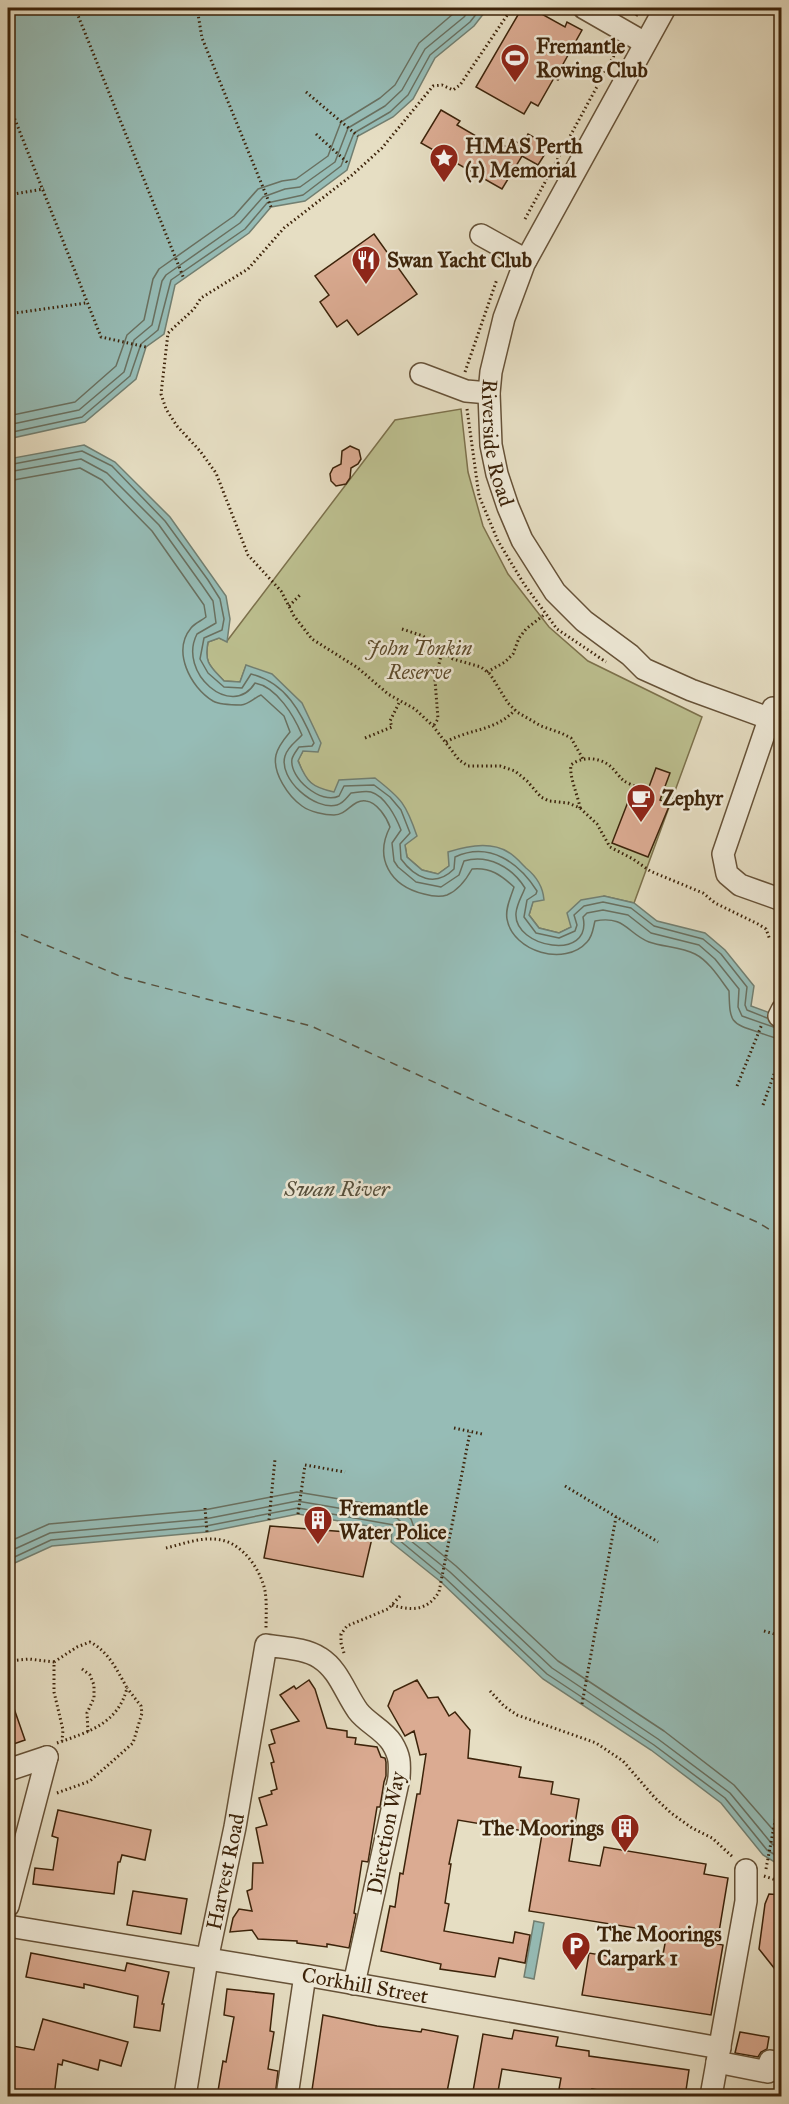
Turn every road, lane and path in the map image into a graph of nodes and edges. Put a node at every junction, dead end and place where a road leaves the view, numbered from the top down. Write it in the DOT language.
graph roads {
  1 [pos="75,8"];
  2 [pos="197,8"];
  3 [pos="512,8"];
  4 [pos="584,8"];
  5 [pos="641,8"];
  6 [pos="665,8"];
  7 [pos="627,33"];
  8 [pos="645,43"];
  9 [pos="306,92"];
  10 [pos="8,102"];
  11 [pos="316,134"];
  12 [pos="358,136"];
  13 [pos="349,164"];
  14 [pos="44,189"];
  15 [pos="8,195"];
  16 [pos="271,207"];
  17 [pos="525,219"];
  18 [pos="481,235"];
  19 [pos="518,256"];
  20 [pos="184,279"];
  21 [pos="86,303"];
  22 [pos="8,314"];
  23 [pos="146,347"];
  24 [pos="421,374"];
  25 [pos="466,391"];
  26 [pos="489,393"];
  27 [pos="300,595"];
  28 [pos="289,606"];
  29 [pos="546,614"];
  30 [pos="402,629"];
  31 [pos="442,652"];
  32 [pos="621,660"];
  33 [pos="487,672"];
  34 [pos="400,701"];
  35 [pos="515,710"];
  36 [pos="776,715"];
  37 [pos="433,726"];
  38 [pos="364,738"];
  39 [pos="446,742"];
  40 [pos="583,759"];
  41 [pos="637,787"];
  42 [pos="580,808"];
  43 [pos="782,900"];
  44 [pos="770,940"];
  45 [pos="775,1016"];
  46 [pos="782,1052"];
  47 [pos="737,1086"];
  48 [pos="763,1105"];
  49 [pos="454,1428"];
  50 [pos="470,1432"];
  51 [pos="482,1434"];
  52 [pos="275,1459"];
  53 [pos="345,1472"];
  54 [pos="565,1486"];
  55 [pos="205,1508"];
  56 [pos="298,1514"];
  57 [pos="616,1517"];
  58 [pos="269,1520"];
  59 [pos="207,1532"];
  60 [pos="658,1542"];
  61 [pos="166,1548"];
  62 [pos="402,1594"];
  63 [pos="392,1605"];
  64 [pos="764,1631"];
  65 [pos="782,1636"];
  66 [pos="266,1645"];
  67 [pos="8,1661"];
  68 [pos="54,1662"];
  69 [pos="328,1663"];
  70 [pos="82,1669"];
  71 [pos="127,1688"];
  72 [pos="490,1691"];
  73 [pos="582,1704"];
  74 [pos="88,1732"];
  75 [pos="62,1741"];
  76 [pos="47,1757"];
  77 [pos="8,1770"];
  78 [pos="782,1784"];
  79 [pos="35,1799"];
  80 [pos="755,1873"];
  81 [pos="782,1882"];
  82 [pos="8,1906"];
  83 [pos="8,1926"];
  84 [pos="207,1960"];
  85 [pos="305,1975"];
  86 [pos="354,1984"];
  87 [pos="719,2055"];
  88 [pos="782,2063"];
  89 [pos="715,2096"];
  90 [pos="185,2097"];
  91 [pos="287,2097"];
  1 -- 20 [label="path"];
  2 -- 16 [label="path"];
  3 -- 28 [label="path"];
  4 -- 7 [label="street"];
  5 -- 7 [label="path"];
  6 -- 8 [label="street, Riverside Road"];
  7 -- 8 [label="street"];
  7 -- 17 [label="path"];
  8 -- 19 [label="street, Riverside Road"];
  9 -- 12 [label="path"];
  10 -- 14 [label="path"];
  11 -- 13 [label="path"];
  14 -- 15 [label="path"];
  14 -- 21 [label="path"];
  18 -- 19 [label="street"];
  19 -- 25 [label="path"];
  19 -- 26 [label="street, Riverside Road"];
  21 -- 22 [label="path"];
  21 -- 23 [label="path"];
  24 -- 25 [label="street"];
  25 -- 26 [label="street"];
  25 -- 29 [label="path"];
  26 -- 32 [label="street, Riverside Road"];
  27 -- 28 [label="path"];
  28 -- 34 [label="path"];
  29 -- 32 [label="path"];
  29 -- 33 [label="path"];
  30 -- 31 [label="path"];
  31 -- 33 [label="path"];
  31 -- 37 [label="path"];
  32 -- 36 [label="street, Riverside Road"];
  33 -- 35 [label="path"];
  34 -- 37 [label="path"];
  34 -- 38 [label="path"];
  35 -- 39 [label="path"];
  35 -- 40 [label="path"];
  36 -- 43 [label="street"];
  37 -- 39 [label="path"];
  39 -- 42 [label="path"];
  40 -- 41 [label="path"];
  40 -- 42 [label="path"];
  42 -- 44 [label="path"];
  45 -- 47 [label="path"];
  46 -- 48 [label="path"];
  49 -- 50 [label="path"];
  50 -- 51 [label="path"];
  50 -- 63 [label="path"];
  52 -- 58 [label="path"];
  53 -- 56 [label="path"];
  54 -- 57 [label="path"];
  55 -- 59 [label="path"];
  57 -- 60 [label="path"];
  57 -- 73 [label="path"];
  61 -- 66 [label="path"];
  62 -- 63 [label="path"];
  63 -- 69 [label="path"];
  64 -- 65 [label="path"];
  66 -- 69 [label="street, Direction Way"];
  66 -- 84 [label="street, Harvest Road"];
  67 -- 68 [label="path"];
  68 -- 71 [label="path"];
  68 -- 75 [label="path"];
  69 -- 86 [label="street, Direction Way"];
  70 -- 74 [label="path"];
  71 -- 74 [label="path"];
  71 -- 79 [label="path"];
  72 -- 80 [label="path"];
  74 -- 75 [label="path"];
  75 -- 76 [label="path"];
  76 -- 77 [label="street"];
  76 -- 79 [label="street"];
  78 -- 80 [label="path"];
  79 -- 82 [label="street"];
  80 -- 81 [label="path"];
  80 -- 87 [label="street"];
  83 -- 84 [label="street, Corkhill Street"];
  84 -- 85 [label="street, Corkhill Street"];
  84 -- 90 [label="street, Harvest Road"];
  85 -- 86 [label="street, Corkhill Street"];
  85 -- 91 [label="street"];
  86 -- 87 [label="street, Corkhill Street"];
  87 -- 88 [label="street, Corkhill Street"];
  87 -- 89 [label="street"];
}
